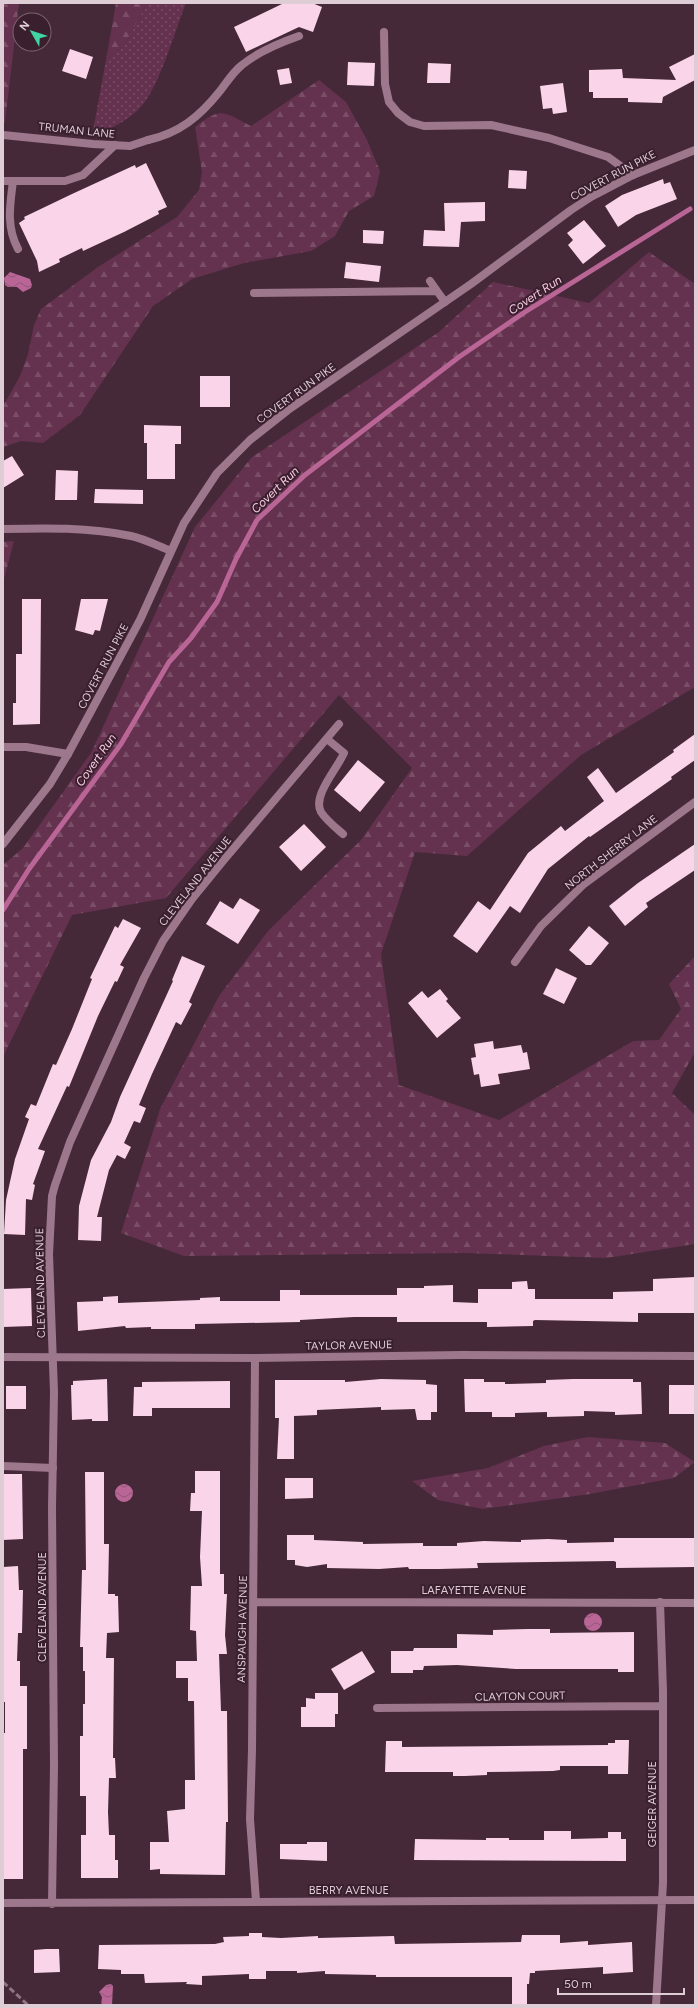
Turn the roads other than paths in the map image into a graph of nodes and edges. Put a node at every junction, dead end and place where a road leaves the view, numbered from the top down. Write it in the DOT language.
graph roads {
  1 [pos="384,32"];
  2 [pos="299,36"];
  3 [pos="3,135"];
  4 [pos="114,145"];
  5 [pos="695,150"];
  6 [pos="633,175"];
  7 [pos="3,181"];
  8 [pos="13,181"];
  9 [pos="18,249"];
  10 [pos="430,281"];
  11 [pos="437,290"];
  12 [pos="254,293"];
  13 [pos="445,302"];
  14 [pos="3,529"];
  15 [pos="171,552"];
  16 [pos="339,724"];
  17 [pos="326,738"];
  18 [pos="3,747"];
  19 [pos="68,754"];
  20 [pos="695,802"];
  21 [pos="343,834"];
  22 [pos="3,844"];
  23 [pos="515,962"];
  24 [pos="695,1356"];
  25 [pos="3,1357"];
  26 [pos="53,1357"];
  27 [pos="255,1358"];
  28 [pos="3,1466"];
  29 [pos="53,1468"];
  30 [pos="254,1602"];
  31 [pos="660,1602"];
  32 [pos="695,1603"];
  33 [pos="662,1706"];
  34 [pos="377,1708"];
  35 [pos="662,1900"];
  36 [pos="695,1900"];
  37 [pos="256,1901"];
  38 [pos="3,1903"];
  39 [pos="52,1904"];
  40 [pos="656,2005"];
  1 -- 6 [label="street"];
  2 -- 4 [label="street, TRUMAN LANE"];
  3 -- 4 [label="street, TRUMAN LANE"];
  4 -- 8 [label="street"];
  5 -- 6 [label="street, COVERT RUN PIKE"];
  6 -- 13 [label="street, COVERT RUN PIKE"];
  7 -- 8 [label="street"];
  8 -- 9 [label="street"];
  10 -- 11 [label="street"];
  11 -- 12 [label="street"];
  11 -- 13 [label="street"];
  13 -- 15 [label="street, COVERT RUN PIKE"];
  14 -- 15 [label="street"];
  15 -- 19 [label="street, COVERT RUN PIKE"];
  16 -- 17 [label="street, CLEVELAND AVENUE"];
  17 -- 21 [label="street"];
  17 -- 26 [label="street, CLEVELAND AVENUE"];
  18 -- 19 [label="street"];
  19 -- 22 [label="street, COVERT RUN PIKE"];
  20 -- 23 [label="street, NORTH SHERRY LANE"];
  24 -- 27 [label="street, TAYLOR AVENUE"];
  25 -- 26 [label="street, TAYLOR AVENUE"];
  26 -- 27 [label="street, TAYLOR AVENUE"];
  26 -- 29 [label="street, CLEVELAND AVENUE"];
  27 -- 30 [label="street, ANSPAUGH AVENUE"];
  28 -- 29 [label="street"];
  29 -- 39 [label="street, CLEVELAND AVENUE"];
  30 -- 31 [label="street, LAFAYETTE AVENUE"];
  30 -- 37 [label="street, ANSPAUGH AVENUE"];
  31 -- 32 [label="street, LAFAYETTE AVENUE"];
  31 -- 33 [label="street, GEIGER AVENUE"];
  33 -- 34 [label="street, CLAYTON COURT"];
  33 -- 35 [label="street, GEIGER AVENUE"];
  35 -- 36 [label="street, BERRY AVENUE"];
  35 -- 37 [label="street, BERRY AVENUE"];
  35 -- 40 [label="street, GEIGER AVENUE"];
  37 -- 39 [label="street, BERRY AVENUE"];
  38 -- 39 [label="street, BERRY AVENUE"];
}
